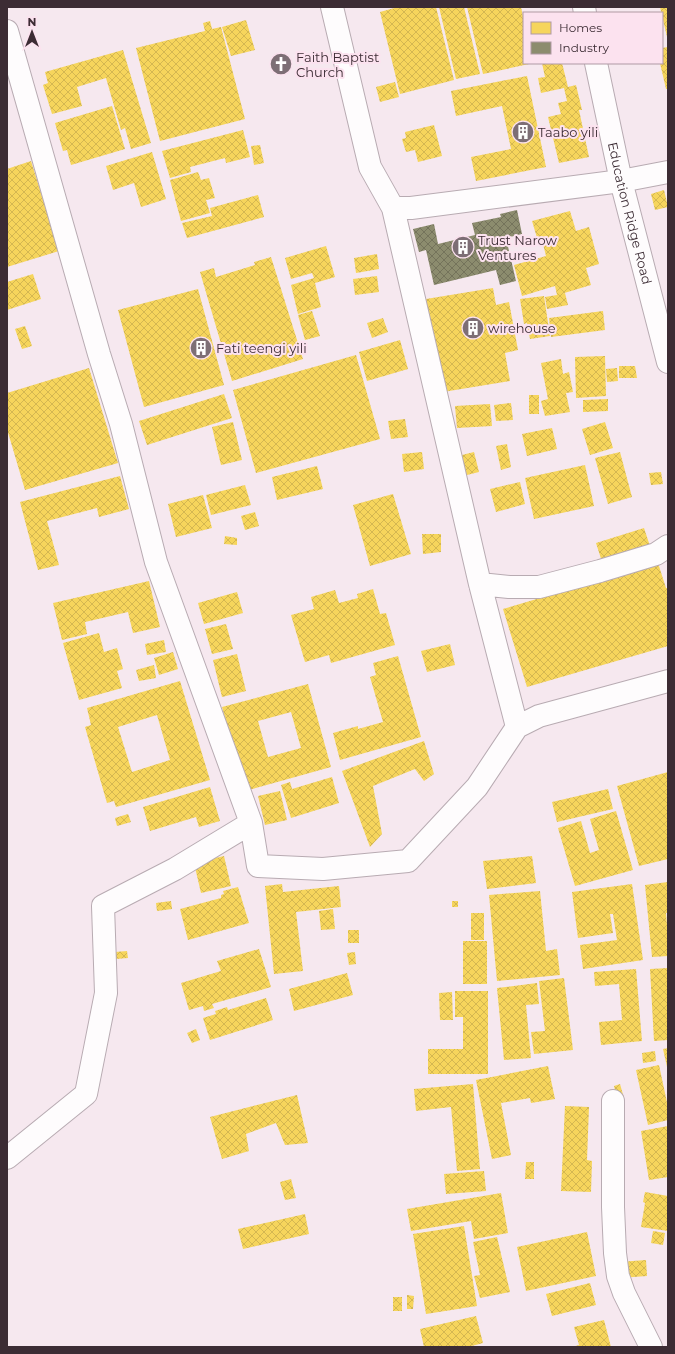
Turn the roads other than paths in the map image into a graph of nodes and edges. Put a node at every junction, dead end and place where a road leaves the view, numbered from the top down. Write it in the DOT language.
graph roads {
  1 [pos="332,7"];
  2 [pos="7,31"];
  3 [pos="596,64"];
  4 [pos="668,172"];
  5 [pos="621,181"];
  6 [pos="394,208"];
  7 [pos="668,362"];
  8 [pos="668,546"];
  9 [pos="480,584"];
  10 [pos="668,682"];
  11 [pos="517,727"];
  12 [pos="251,823"];
  13 [pos="614,1101"];
  14 [pos="7,1158"];
  15 [pos="651,1347"];
  1 -- 6 [label="street"];
  2 -- 12 [label="street"];
  3 -- 5 [label="street, Education Ridge Road"];
  4 -- 5 [label="street"];
  5 -- 6 [label="street"];
  5 -- 7 [label="street, Education Ridge Road"];
  6 -- 9 [label="street"];
  8 -- 9 [label="street"];
  9 -- 11 [label="street"];
  10 -- 11 [label="street"];
  11 -- 12 [label="street"];
  12 -- 14 [label="street"];
  13 -- 15 [label="street"];
}
